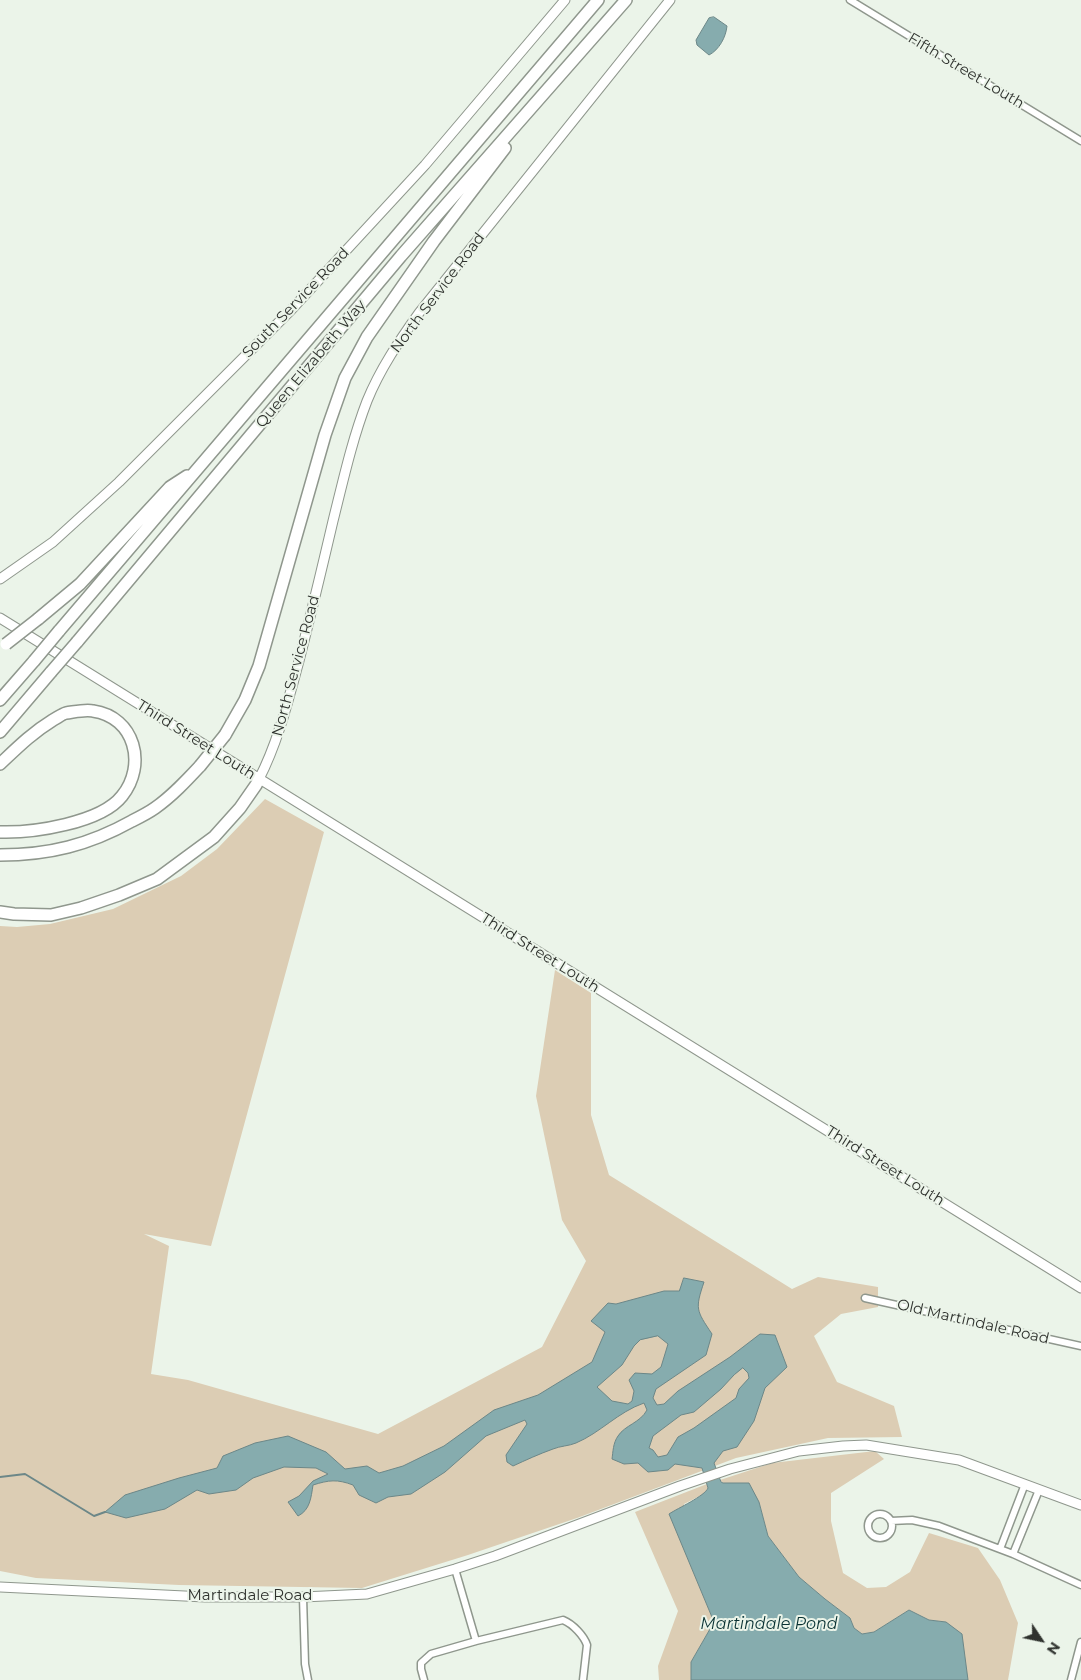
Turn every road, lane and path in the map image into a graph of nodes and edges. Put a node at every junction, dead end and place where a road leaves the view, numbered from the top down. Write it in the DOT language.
graph roads {
  1 [pos="565,0"];
  2 [pos="598,0"];
  3 [pos="626,0"];
  4 [pos="670,0"];
  5 [pos="850,0"];
  6 [pos="570,64"];
  7 [pos="1081,141"];
  8 [pos="197,470"];
  9 [pos="0,578"];
  10 [pos="0,618"];
  11 [pos="3,646"];
  12 [pos="0,700"];
  13 [pos="0,732"];
  14 [pos="0,764"];
  15 [pos="259,778"];
  16 [pos="0,832"];
  17 [pos="0,855"];
  18 [pos="0,912"];
  19 [pos="1081,1288"];
  20 [pos="865,1298"];
  21 [pos="1081,1346"];
  22 [pos="1025,1484"];
  23 [pos="1039,1490"];
  24 [pos="1081,1505"];
  25 [pos="891,1521"];
  26 [pos="1000,1549"];
  27 [pos="1013,1554"];
  28 [pos="455,1569"];
  29 [pos="1081,1585"];
  30 [pos="0,1587"];
  31 [pos="303,1597"];
  32 [pos="476,1641"];
  33 [pos="1081,1642"];
  34 [pos="308,1680"];
  35 [pos="424,1680"];
  36 [pos="583,1680"];
  37 [pos="1072,1680"];
  1 -- 9 [label="main road, South Service Road"];
  2 -- 8 [label="highway, Queen Elizabeth Way"];
  3 -- 6 [label="highway, Queen Elizabeth Way"];
  4 -- 15 [label="main road, North Service Road"];
  5 -- 7 [label="street, Fifth Street Louth"];
  6 -- 13 [label="highway, Queen Elizabeth Way, bridge"];
  6 -- 17 [label="highway, bridge"];
  8 -- 11 [label="highway, bridge"];
  8 -- 12 [label="highway, Queen Elizabeth Way, bridge"];
  10 -- 15 [label="main road, Third Street Louth"];
  14 -- 16 [label="highway"];
  15 -- 18 [label="highway"];
  15 -- 19 [label="main road, Third Street Louth"];
  20 -- 21 [label="street, Old Martindale Road"];
  22 -- 23 [label="main road"];
  22 -- 26 [label="street"];
  22 -- 28 [label="main road, Martindale Road"];
  23 -- 24 [label="main road"];
  23 -- 27 [label="street"];
  25 -- 26 [label="street"];
  26 -- 27 [label="street"];
  27 -- 29 [label="street"];
  28 -- 31 [label="main road, Martindale Road"];
  28 -- 32 [label="street"];
  30 -- 31 [label="main road, Martindale Road"];
  31 -- 34 [label="street"];
  32 -- 35 [label="street"];
  32 -- 36 [label="street"];
  33 -- 37 [label="street"];
}
